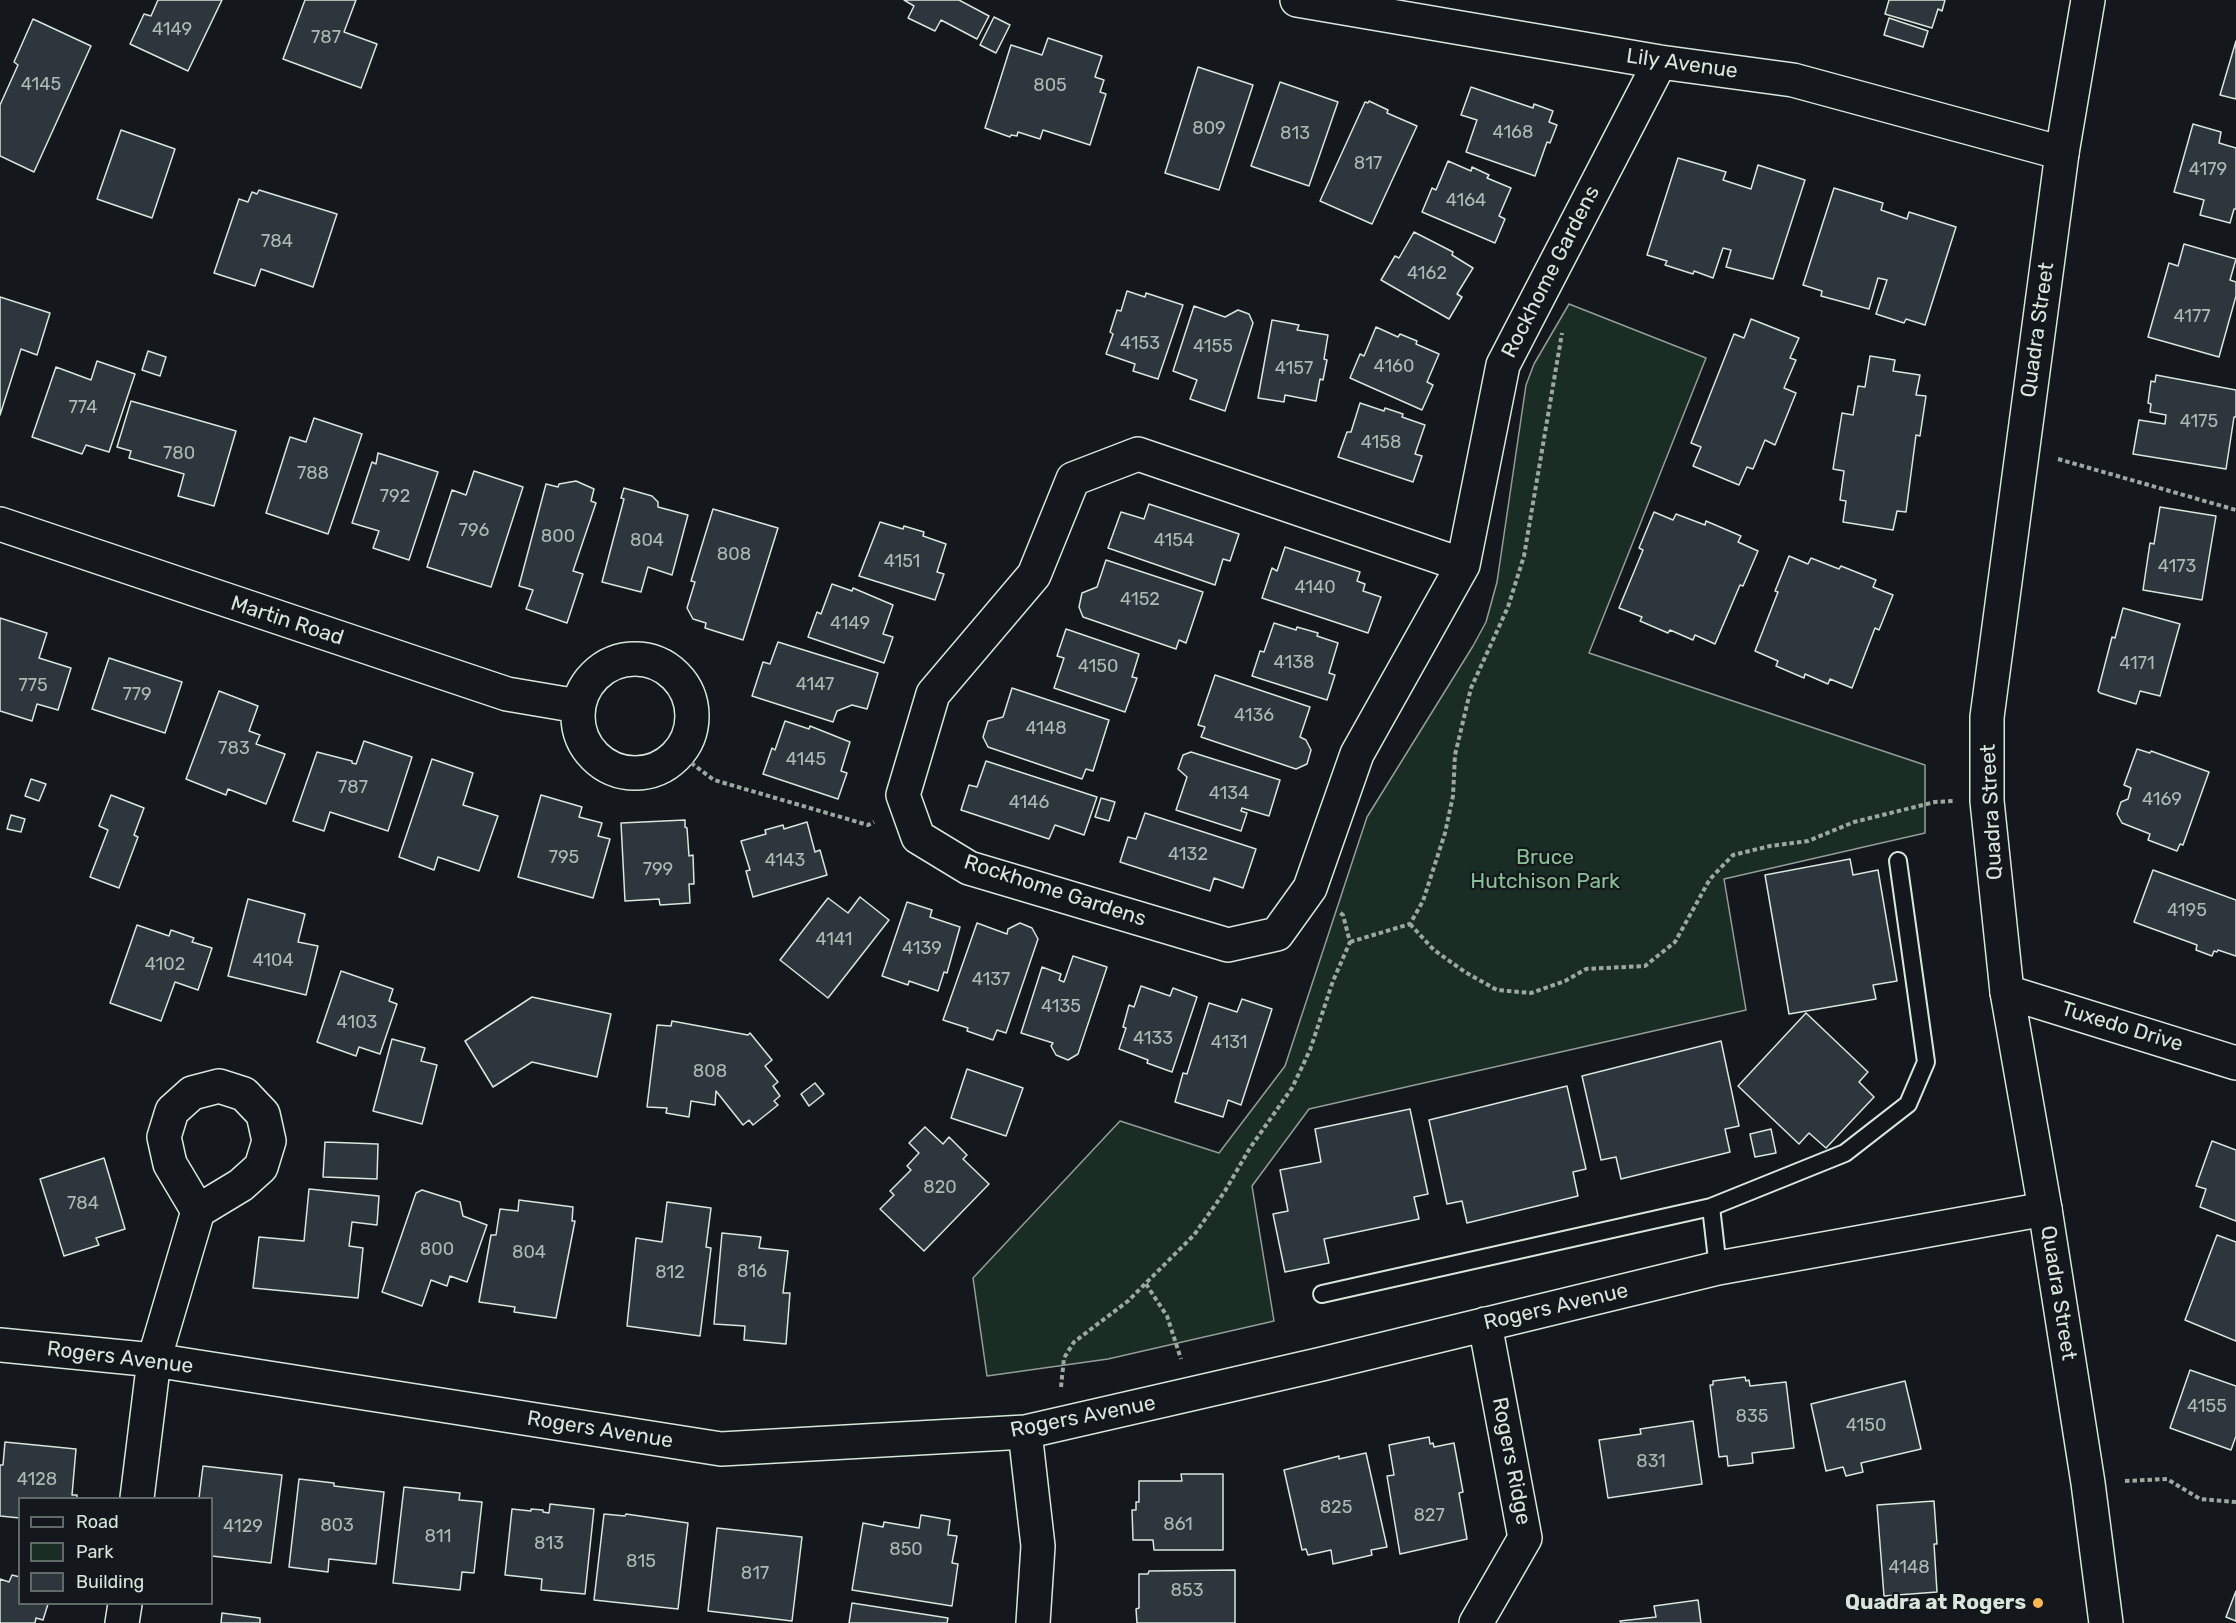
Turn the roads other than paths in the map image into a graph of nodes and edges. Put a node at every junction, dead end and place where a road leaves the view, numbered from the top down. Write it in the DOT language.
graph roads {
  1 [pos="1297,0"];
  2 [pos="2088,0"];
  3 [pos="1660,62"];
  4 [pos="2062,153"];
  5 [pos="0,524"];
  6 [pos="1463,565"];
  7 [pos="578,706"];
  8 [pos="1898,861"];
  9 [pos="2007,992"];
  10 [pos="2236,1063"];
  11 [pos="1711,1207"];
  12 [pos="2045,1209"];
  13 [pos="198,1211"];
  14 [pos="1718,1268"];
  15 [pos="1322,1294"];
  16 [pos="1485,1323"];
  17 [pos="0,1345"];
  18 [pos="154,1360"];
  19 [pos="1025,1432"];
  20 [pos="137,1497"];
  21 [pos="125,1605"];
  22 [pos="122,1623"];
  23 [pos="1033,1623"];
  24 [pos="1476,1623"];
  25 [pos="2106,1623"];
  1 -- 3 [label="street, Lily Avenue"];
  2 -- 4 [label="street, Quadra Street"];
  3 -- 4 [label="street, Lily Avenue"];
  3 -- 6 [label="street, Rockhome Gardens"];
  4 -- 9 [label="street, Quadra Street"];
  5 -- 7 [label="street, Martin Road"];
  6 -- 6 [label="street, Rockhome Gardens"];
  7 -- 7 [label="street"];
  8 -- 11 [label="lane"];
  9 -- 10 [label="street, Tuxedo Drive"];
  9 -- 12 [label="street, Quadra Street"];
  11 -- 14 [label="lane"];
  11 -- 15 [label="lane"];
  12 -- 14 [label="street, Rogers Avenue"];
  12 -- 25 [label="street, Quadra Street"];
  13 -- 18 [label="street"];
  14 -- 16 [label="street, Rogers Avenue"];
  16 -- 19 [label="street, Rogers Avenue"];
  16 -- 24 [label="street, Rogers Ridge"];
  17 -- 18 [label="street, Rogers Avenue"];
  18 -- 19 [label="street, Rogers Avenue"];
  18 -- 20 [label="street"];
  19 -- 23 [label="street"];
  21 -- 22 [label="street"];
}
